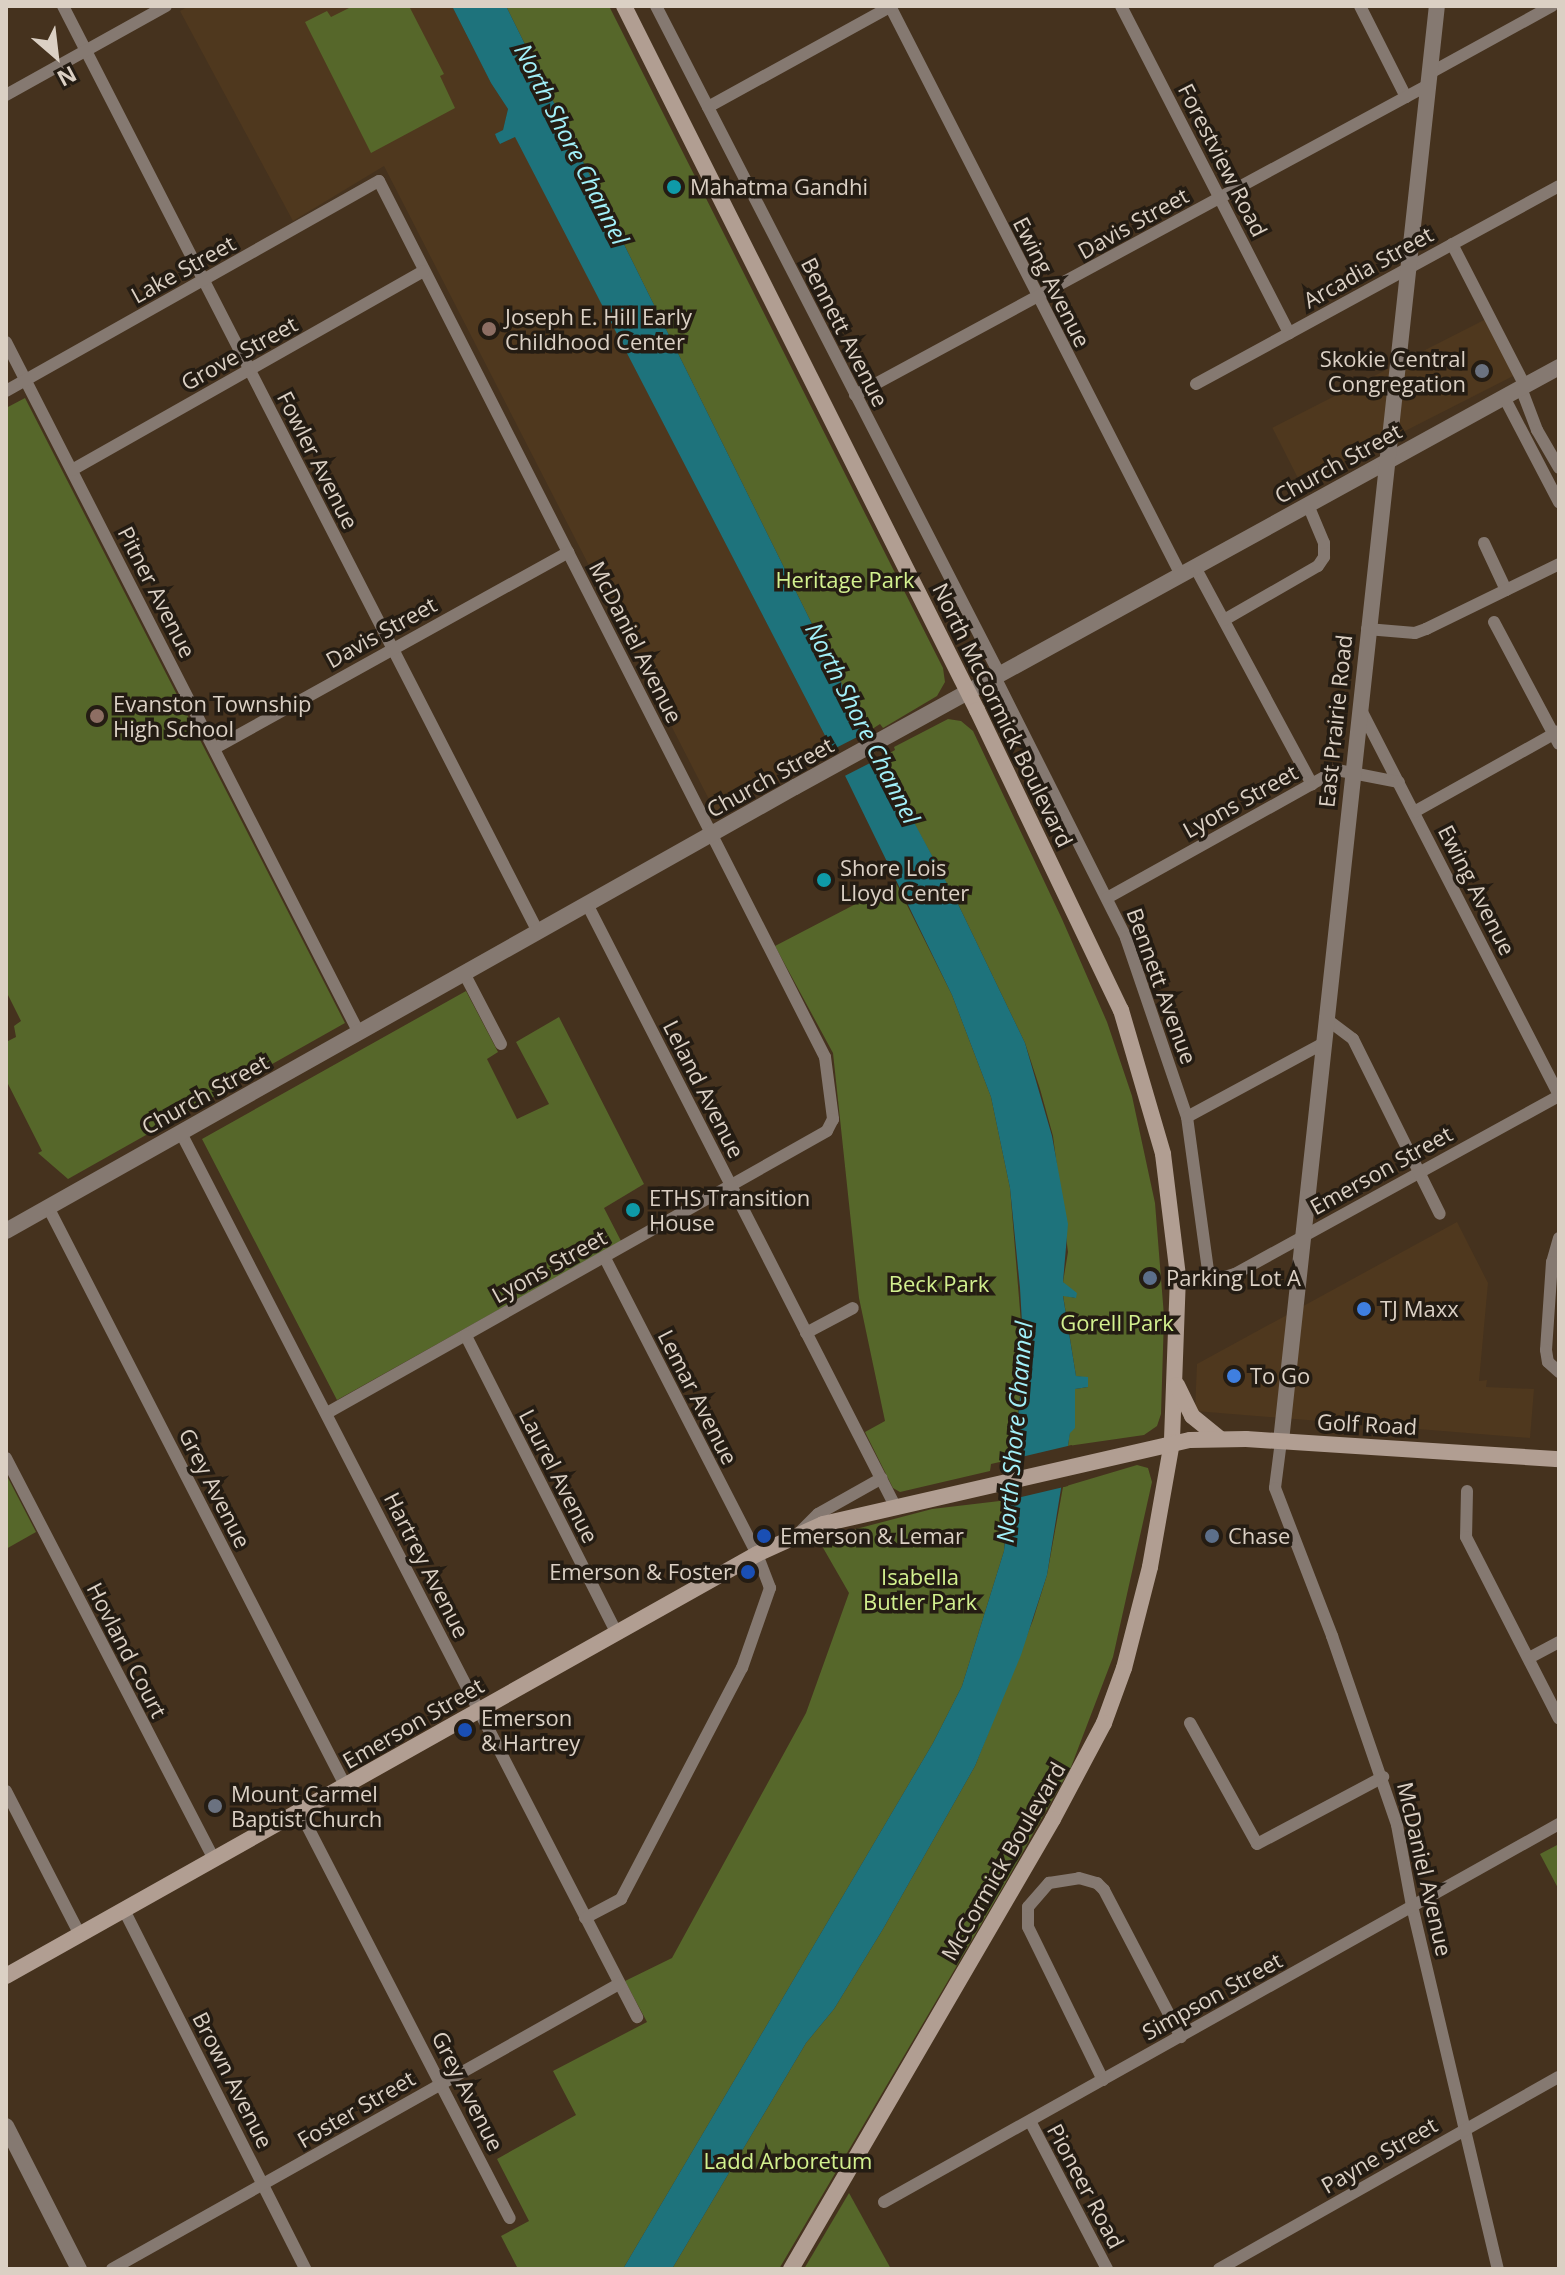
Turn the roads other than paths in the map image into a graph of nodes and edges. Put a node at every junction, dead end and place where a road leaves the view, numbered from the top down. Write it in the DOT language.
graph roads {
  1 [pos="63,6"];
  2 [pos="166,6"];
  3 [pos="624,6"];
  4 [pos="656,6"];
  5 [pos="891,6"];
  6 [pos="1121,6"];
  7 [pos="1360,6"];
  8 [pos="1437,6"];
  9 [pos="1552,6"];
  10 [pos="86,51"];
  11 [pos="1429,79"];
  12 [pos="6,95"];
  13 [pos="1406,97"];
  14 [pos="708,107"];
  15 [pos="379,181"];
  16 [pos="1559,186"];
  17 [pos="1220,198"];
  18 [pos="1452,244"];
  19 [pos="1408,269"];
  20 [pos="424,271"];
  21 [pos="203,280"];
  22 [pos="1037,298"];
  23 [pos="1289,333"];
  24 [pos="6,342"];
  25 [pos="1559,367"];
  26 [pos="250,370"];
  27 [pos="25,380"];
  28 [pos="1196,384"];
  29 [pos="1523,387"];
  30 [pos="6,391"];
  31 [pos="855,395"];
  32 [pos="1504,397"];
  33 [pos="1387,462"];
  34 [pos="1559,468"];
  35 [pos="72,470"];
  36 [pos="1559,502"];
  37 [pos="1308,505"];
  38 [pos="1484,543"];
  39 [pos="568,552"];
  40 [pos="1559,564"];
  41 [pos="1188,571"];
  42 [pos="1506,590"];
  43 [pos="1224,620"];
  44 [pos="1494,622"];
  45 [pos="1367,629"];
  46 [pos="392,649"];
  47 [pos="997,676"];
  48 [pos="968,692"];
  49 [pos="1358,704"];
  50 [pos="1557,736"];
  51 [pos="215,748"];
  52 [pos="1351,773"];
  53 [pos="1399,782"];
  54 [pos="1312,784"];
  55 [pos="1414,812"];
  56 [pos="711,834"];
  57 [pos="1107,898"];
  58 [pos="587,904"];
  59 [pos="538,932"];
  60 [pos="464,973"];
  61 [pos="1325,1018"];
  62 [pos="359,1033"];
  63 [pos="501,1044"];
  64 [pos="1322,1044"];
  65 [pos="1559,1095"];
  66 [pos="1187,1117"];
  67 [pos="831,1128"];
  68 [pos="181,1133"];
  69 [pos="1420,1173"];
  70 [pos="732,1187"];
  71 [pos="48,1207"];
  72 [pos="1440,1214"];
  73 [pos="6,1231"];
  74 [pos="1559,1238"];
  75 [pos="1302,1239"];
  76 [pos="605,1258"];
  77 [pos="1221,1278"];
  78 [pos="853,1308"];
  79 [pos="806,1333"];
  80 [pos="466,1336"];
  81 [pos="1559,1372"];
  82 [pos="1175,1378"];
  83 [pos="327,1413"];
  84 [pos="1220,1439"];
  85 [pos="1281,1441"];
  86 [pos="1172,1442"];
  87 [pos="6,1458"];
  88 [pos="1559,1459"];
  89 [pos="882,1478"];
  90 [pos="1467,1491"];
  91 [pos="895,1506"];
  92 [pos="801,1531"];
  93 [pos="757,1554"];
  94 [pos="617,1633"];
  95 [pos="1559,1642"];
  96 [pos="1529,1658"];
  97 [pos="479,1711"];
  98 [pos="1559,1719"];
  99 [pos="1190,1723"];
  100 [pos="1383,1777"];
  101 [pos="346,1787"];
  102 [pos="6,1791"];
  103 [pos="300,1812"];
  104 [pos="1559,1824"];
  105 [pos="214,1859"];
  106 [pos="1412,1906"];
  107 [pos="124,1910"];
  108 [pos="585,1918"];
  109 [pos="80,1935"];
  110 [pos="6,1976"];
  111 [pos="619,1984"];
  112 [pos="637,2017"];
  113 [pos="1181,2037"];
  114 [pos="1559,2077"];
  115 [pos="1103,2080"];
  116 [pos="442,2083"];
  117 [pos="1030,2121"];
  118 [pos="6,2126"];
  119 [pos="1466,2129"];
  120 [pos="263,2185"];
  121 [pos="884,2202"];
  122 [pos="510,2218"];
  123 [pos="79,2269"];
  124 [pos="112,2269"];
  125 [pos="305,2269"];
  126 [pos="791,2269"];
  127 [pos="1107,2269"];
  128 [pos="1219,2269"];
  129 [pos="1498,2269"];
  1 -- 10 [label="street, Fowler Avenue"];
  2 -- 10 [label="street"];
  3 -- 48 [label="main road, North McCormick Boulevard"];
  4 -- 14 [label="street, Bennett Avenue"];
  5 -- 14 [label="street"];
  5 -- 22 [label="street, Ewing Avenue"];
  6 -- 17 [label="street, Forestview Road"];
  7 -- 13 [label="street"];
  8 -- 11 [label="street, East Prairie Road"];
  9 -- 11 [label="street, Davis Street"];
  10 -- 12 [label="street"];
  10 -- 21 [label="street, Fowler Avenue"];
  11 -- 13 [label="street, Davis Street"];
  11 -- 19 [label="street, East Prairie Road"];
  13 -- 17 [label="street, Davis Street"];
  14 -- 31 [label="street, Bennett Avenue"];
  15 -- 20 [label="street, McDaniel Avenue"];
  15 -- 21 [label="street, Lake Street"];
  16 -- 18 [label="street, Arcadia Street"];
  17 -- 22 [label="street, Davis Street"];
  17 -- 23 [label="street, Forestview Road"];
  18 -- 19 [label="street, Arcadia Street"];
  18 -- 29 [label="street"];
  19 -- 23 [label="street, Arcadia Street"];
  19 -- 33 [label="street, East Prairie Road"];
  20 -- 26 [label="street, Grove Street"];
  20 -- 39 [label="street, McDaniel Avenue"];
  21 -- 26 [label="street, Fowler Avenue"];
  21 -- 27 [label="street, Lake Street"];
  22 -- 31 [label="street, Davis Street"];
  22 -- 41 [label="street, Ewing Avenue"];
  23 -- 28 [label="street, Arcadia Street"];
  24 -- 27 [label="street, Pitner Avenue"];
  25 -- 29 [label="street, Church Street"];
  26 -- 35 [label="street, Grove Street"];
  26 -- 46 [label="street, Fowler Avenue"];
  27 -- 30 [label="street, Lake Street"];
  27 -- 35 [label="street, Pitner Avenue"];
  29 -- 32 [label="street, Church Street"];
  29 -- 34 [label="street"];
  31 -- 47 [label="street, Bennett Avenue"];
  32 -- 33 [label="street, Church Street"];
  32 -- 36 [label="street"];
  33 -- 37 [label="street, Church Street"];
  33 -- 45 [label="street, East Prairie Road"];
  35 -- 51 [label="street, Pitner Avenue"];
  37 -- 41 [label="street, Church Street"];
  37 -- 43 [label="street"];
  38 -- 42 [label="street"];
  39 -- 46 [label="street, Davis Street"];
  39 -- 56 [label="street, McDaniel Avenue"];
  40 -- 42 [label="street"];
  41 -- 43 [label="street, Ewing Avenue"];
  41 -- 47 [label="street, Church Street"];
  42 -- 45 [label="street"];
  43 -- 54 [label="street, Ewing Avenue"];
  44 -- 50 [label="street"];
  45 -- 49 [label="street, East Prairie Road"];
  46 -- 51 [label="street, Davis Street"];
  46 -- 59 [label="street, Fowler Avenue"];
  47 -- 48 [label="street, Church Street"];
  47 -- 57 [label="street, Bennett Avenue"];
  48 -- 56 [label="street, Church Street"];
  48 -- 82 [label="main road, North McCormick Boulevard"];
  49 -- 52 [label="street, East Prairie Road"];
  49 -- 53 [label="street, Ewing Avenue"];
  50 -- 55 [label="street"];
  51 -- 62 [label="street, Pitner Avenue"];
  52 -- 53 [label="street, Lyons Street"];
  52 -- 54 [label="street, Lyons Street"];
  52 -- 61 [label="street, East Prairie Road"];
  53 -- 55 [label="street, Ewing Avenue"];
  54 -- 57 [label="street, Lyons Street"];
  55 -- 65 [label="street, Ewing Avenue"];
  56 -- 58 [label="street, Church Street"];
  56 -- 67 [label="street, McDaniel Avenue"];
  57 -- 66 [label="street, Bennett Avenue"];
  58 -- 59 [label="street, Church Street"];
  58 -- 70 [label="street, Leland Avenue"];
  59 -- 60 [label="street, Church Street"];
  60 -- 62 [label="street, Church Street"];
  60 -- 63 [label="street"];
  61 -- 64 [label="street, East Prairie Road"];
  61 -- 69 [label="street"];
  62 -- 68 [label="street, Church Street"];
  64 -- 66 [label="street"];
  64 -- 75 [label="street, East Prairie Road"];
  65 -- 69 [label="street, Emerson Street"];
  66 -- 77 [label="street, Bennett Avenue"];
  67 -- 70 [label="street, Lyons Street"];
  68 -- 71 [label="street, Church Street"];
  68 -- 83 [label="street, Hartrey Avenue"];
  69 -- 72 [label="street"];
  69 -- 75 [label="street, Emerson Street"];
  70 -- 76 [label="street, Lyons Street"];
  70 -- 79 [label="street, Leland Avenue"];
  71 -- 73 [label="street, Church Street"];
  71 -- 101 [label="street, Grey Avenue"];
  74 -- 81 [label="street"];
  75 -- 77 [label="street, Emerson Street"];
  75 -- 85 [label="street, East Prairie Road"];
  76 -- 80 [label="street, Lyons Street"];
  76 -- 93 [label="street, Lemar Avenue"];
  78 -- 79 [label="street"];
  79 -- 89 [label="street, Leland Avenue"];
  80 -- 83 [label="street, Lyons Street"];
  80 -- 94 [label="street, Laurel Avenue"];
  82 -- 84 [label="main road"];
  82 -- 86 [label="main road, North McCormick Boulevard"];
  83 -- 97 [label="street, Hartrey Avenue"];
  84 -- 85 [label="main road, Golf Road"];
  84 -- 86 [label="main road, Golf Road"];
  85 -- 88 [label="main road, Golf Road"];
  85 -- 100 [label="street, McDaniel Avenue"];
  86 -- 91 [label="main road, Emerson Street"];
  86 -- 126 [label="main road, McCormick Boulevard"];
  87 -- 105 [label="street, Hovland Court"];
  89 -- 91 [label="street, Leland Avenue"];
  89 -- 92 [label="street, Emerson Street"];
  90 -- 96 [label="street"];
  91 -- 92 [label="main road, Emerson Street"];
  92 -- 93 [label="main road, Emerson Street"];
  93 -- 94 [label="main road, Emerson Street"];
  93 -- 108 [label="street"];
  94 -- 97 [label="main road, Emerson Street"];
  95 -- 96 [label="street"];
  96 -- 98 [label="street"];
  97 -- 101 [label="main road, Emerson Street"];
  97 -- 108 [label="street, Hartrey Avenue"];
  99 -- 100 [label="street"];
  100 -- 106 [label="street, McDaniel Avenue"];
  101 -- 103 [label="main road, Emerson Street"];
  102 -- 109 [label="street"];
  103 -- 105 [label="main road, Emerson Street"];
  103 -- 116 [label="street, Grey Avenue"];
  104 -- 106 [label="street, Simpson Street"];
  105 -- 107 [label="main road, Emerson Street"];
  106 -- 113 [label="street, Simpson Street"];
  106 -- 119 [label="street, McDaniel Avenue"];
  107 -- 109 [label="main road, Emerson Street"];
  107 -- 120 [label="street, Brown Avenue"];
  108 -- 111 [label="street, Hartrey Avenue"];
  109 -- 110 [label="main road, Emerson Street"];
  111 -- 112 [label="street, Hartrey Avenue"];
  111 -- 116 [label="street, Foster Street"];
  113 -- 115 [label="street, Simpson Street"];
  113 -- 115 [label="street"];
  114 -- 119 [label="street, Payne Street"];
  115 -- 117 [label="street, Simpson Street"];
  116 -- 120 [label="street, Foster Street"];
  116 -- 122 [label="street, Grey Avenue"];
  117 -- 121 [label="street, Simpson Street"];
  117 -- 127 [label="street, Pioneer Road"];
  118 -- 123 [label="street"];
  119 -- 128 [label="street, Payne Street"];
  119 -- 129 [label="street, McDaniel Avenue"];
  120 -- 124 [label="street, Foster Street"];
  120 -- 125 [label="street, Brown Avenue"];
}
